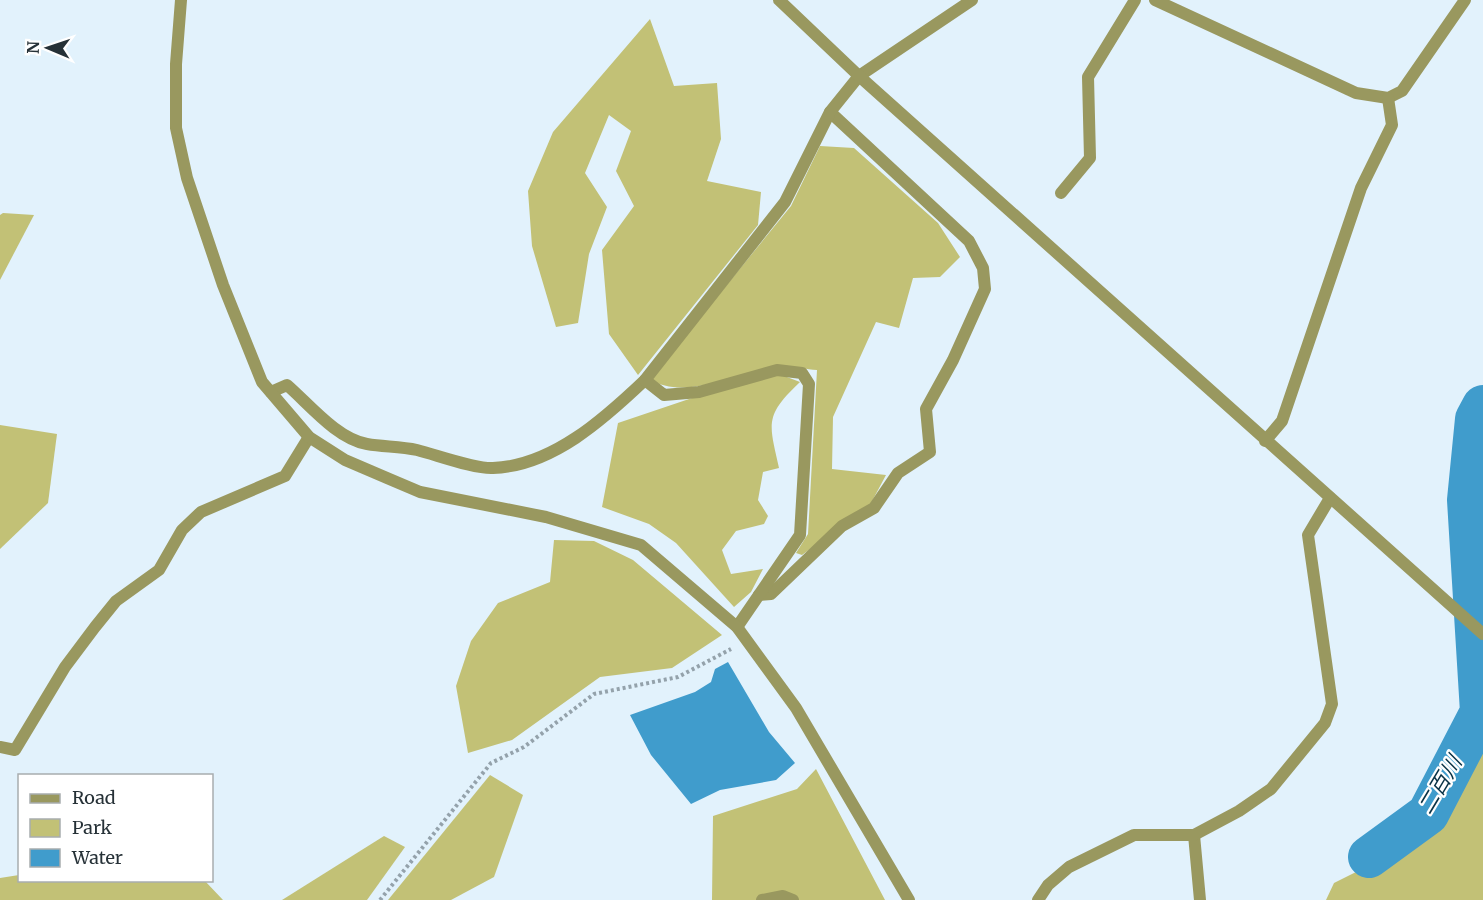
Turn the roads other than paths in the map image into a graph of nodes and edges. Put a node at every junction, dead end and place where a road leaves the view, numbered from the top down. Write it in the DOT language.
graph roads {
  1 [pos="181,0"];
  2 [pos="779,0"];
  3 [pos="972,0"];
  4 [pos="1135,0"];
  5 [pos="1155,0"];
  6 [pos="1465,0"];
  7 [pos="859,76"];
  8 [pos="1388,98"];
  9 [pos="830,112"];
  10 [pos="1060,193"];
  11 [pos="645,380"];
  12 [pos="271,392"];
  13 [pos="309,437"];
  14 [pos="1265,441"];
  15 [pos="1330,498"];
  16 [pos="759,595"];
  17 [pos="737,627"];
  18 [pos="1483,634"];
  19 [pos="0,747"];
  20 [pos="1194,835"];
  21 [pos="762,900"];
  22 [pos="794,900"];
  23 [pos="909,900"];
  24 [pos="1038,900"];
  25 [pos="1200,900"];
  1 -- 12 [label="street"];
  2 -- 7 [label="street"];
  3 -- 7 [label="street"];
  4 -- 10 [label="street"];
  5 -- 8 [label="street"];
  6 -- 8 [label="street"];
  7 -- 9 [label="street"];
  7 -- 14 [label="street"];
  8 -- 14 [label="street"];
  9 -- 11 [label="street"];
  9 -- 16 [label="street"];
  11 -- 12 [label="street"];
  11 -- 16 [label="street"];
  12 -- 13 [label="street"];
  13 -- 17 [label="street"];
  13 -- 19 [label="street"];
  14 -- 15 [label="street"];
  15 -- 18 [label="street"];
  15 -- 20 [label="street"];
  16 -- 17 [label="street"];
  17 -- 23 [label="street"];
  20 -- 24 [label="street"];
  20 -- 25 [label="street"];
  21 -- 22 [label="street"];
}
